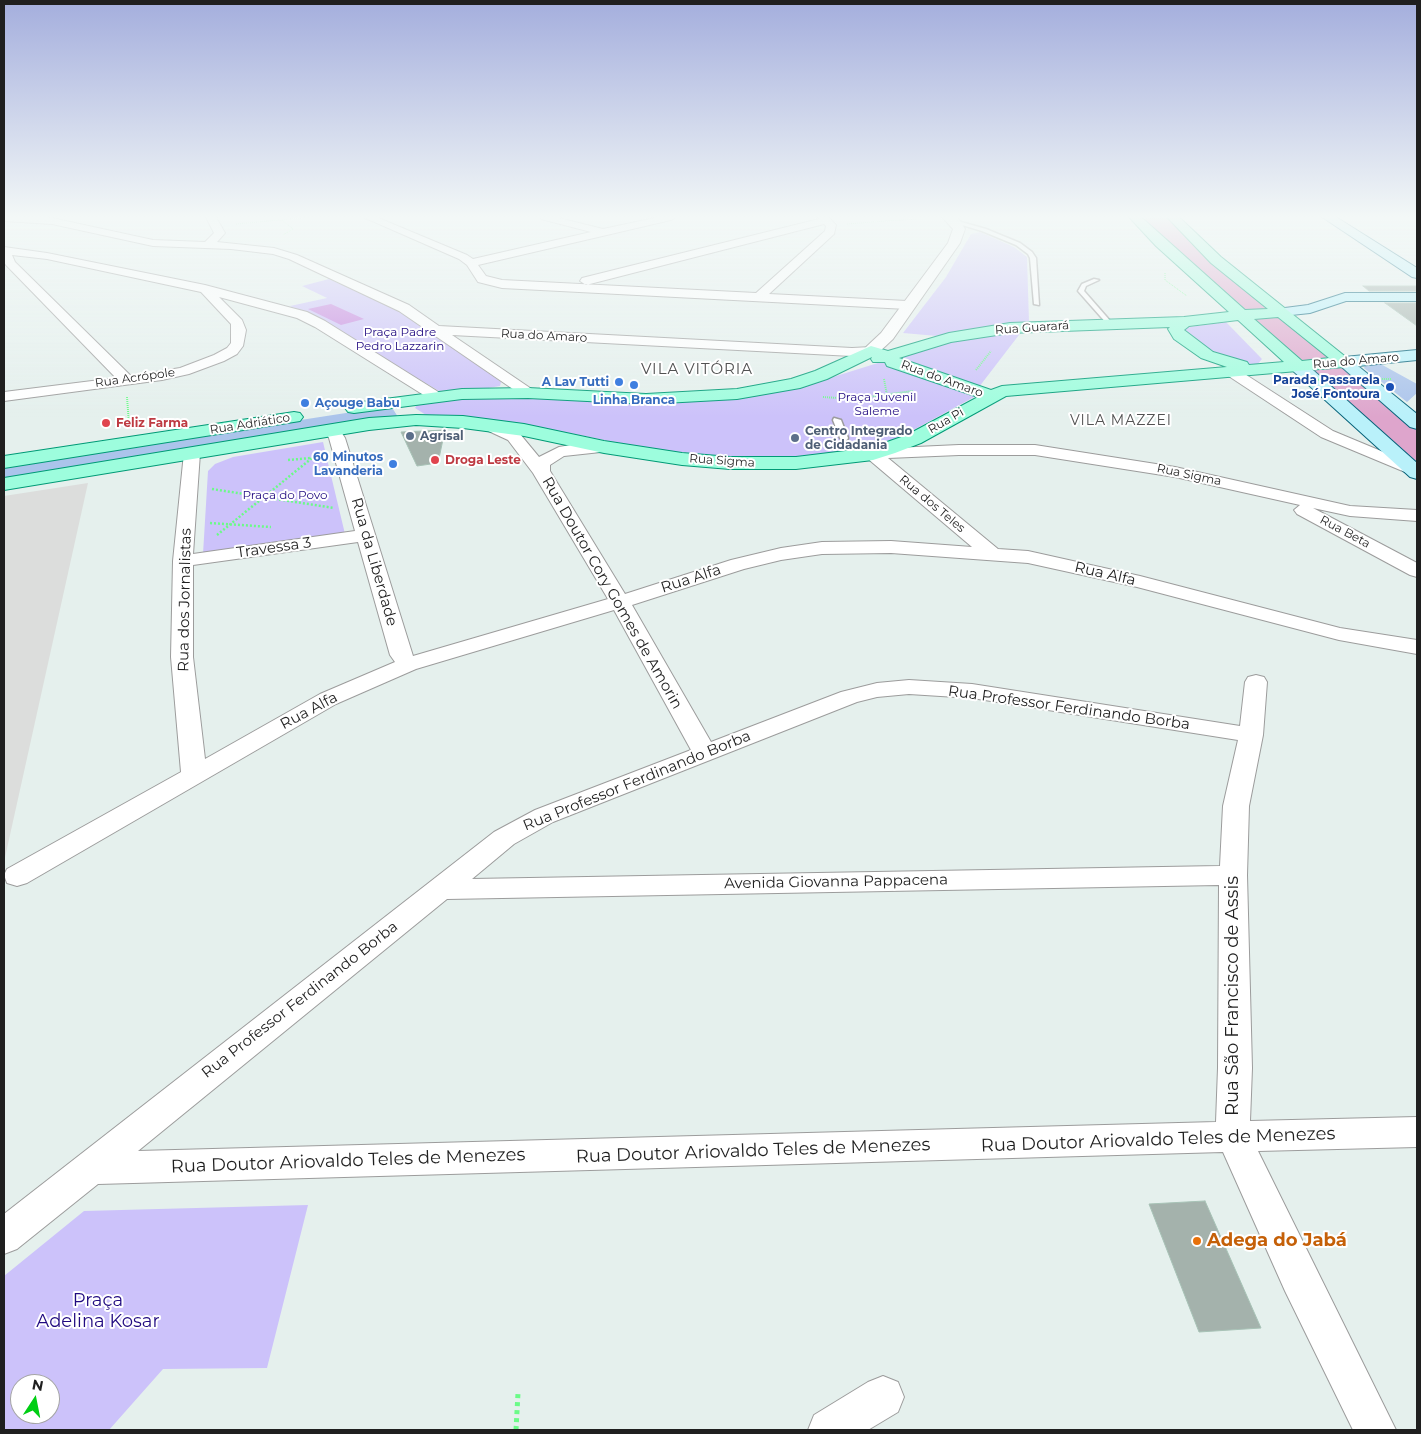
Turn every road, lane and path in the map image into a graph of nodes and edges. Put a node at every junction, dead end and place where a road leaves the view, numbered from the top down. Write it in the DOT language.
graph roads {
  1 [pos="32,284"];
  2 [pos="182,284"];
  3 [pos="352,284"];
  4 [pos="518,284"];
  5 [pos="572,284"];
  6 [pos="774,284"];
  7 [pos="923,284"];
  8 [pos="1035,284"];
  9 [pos="1087,284"];
  10 [pos="1213,284"];
  11 [pos="1244,284"];
  12 [pos="560,287"];
  13 [pos="206,289"];
  14 [pos="760,296"];
  15 [pos="1417,297"];
  16 [pos="259,302"];
  17 [pos="1037,304"];
  18 [pos="907,305"];
  19 [pos="1276,312"];
  20 [pos="1247,314"];
  21 [pos="1184,322"];
  22 [pos="237,323"];
  23 [pos="1110,324"];
  24 [pos="437,330"];
  25 [pos="886,336"];
  26 [pos="939,342"];
  27 [pos="872,351"];
  28 [pos="1417,355"];
  29 [pos="889,357"];
  30 [pos="1337,362"];
  31 [pos="1304,366"];
  32 [pos="1258,370"];
  33 [pos="1232,372"];
  34 [pos="818,376"];
  35 [pos="126,379"];
  36 [pos="1392,379"];
  37 [pos="409,380"];
  38 [pos="1276,380"];
  39 [pos="528,393"];
  40 [pos="435,396"];
  41 [pos="991,396"];
  42 [pos="4,397"];
  43 [pos="405,400"];
  44 [pos="340,410"];
  45 [pos="311,415"];
  46 [pos="416,420"];
  47 [pos="837,420"];
  48 [pos="1417,423"];
  49 [pos="488,425"];
  50 [pos="335,434"];
  51 [pos="924,434"];
  52 [pos="844,438"];
  53 [pos="125,444"];
  54 [pos="604,447"];
  55 [pos="958,450"];
  56 [pos="192,453"];
  57 [pos="873,454"];
  58 [pos="4,462"];
  59 [pos="541,471"];
  60 [pos="1417,473"];
  61 [pos="4,484"];
  62 [pos="189,485"];
  63 [pos="1273,494"];
  64 [pos="265,497"];
  65 [pos="359,512"];
  66 [pos="1417,515"];
  67 [pos="366,535"];
  68 [pos="991,553"];
  69 [pos="183,561"];
  70 [pos="1417,571"];
  71 [pos="620,602"];
  72 [pos="1417,647"];
  73 [pos="408,664"];
  74 [pos="1256,682"];
  75 [pos="1251,735"];
  76 [pos="704,752"];
  77 [pos="194,777"];
  78 [pos="1233,875"];
  79 [pos="17,876"];
  80 [pos="440,889"];
  81 [pos="1417,1132"];
  82 [pos="1234,1138"];
  83 [pos="88,1168"];
  84 [pos="4,1237"];
  85 [pos="518,1393"];
  86 [pos="883,1397"];
  87 [pos="516,1430"];
  88 [pos="829,1430"];
  89 [pos="1376,1430"];
  1 -- 35 [label="street"];
  2 -- 13 [label="street"];
  3 -- 24 [label="street"];
  4 -- 12 [label="street"];
  5 -- 12 [label="street"];
  6 -- 14 [label="street"];
  7 -- 18 [label="street"];
  8 -- 17 [label="lane"];
  9 -- 23 [label="lane"];
  10 -- 20 [label="main road"];
  11 -- 19 [label="main road"];
  12 -- 14 [label="street"];
  13 -- 16 [label="street"];
  13 -- 22 [label="street"];
  14 -- 18 [label="street"];
  15 -- 19 [label="main road"];
  16 -- 22 [label="street"];
  16 -- 37 [label="street"];
  18 -- 25 [label="street"];
  19 -- 20 [label="main road, Rua Guarará"];
  19 -- 30 [label="main road"];
  20 -- 21 [label="main road, Rua Guarará"];
  20 -- 31 [label="main road"];
  21 -- 23 [label="main road, Rua Guarará"];
  21 -- 32 [label="main road"];
  22 -- 35 [label="street, Rua Acrópole"];
  23 -- 26 [label="main road, Rua Guarará"];
  24 -- 27 [label="street, Rua do Amaro"];
  24 -- 39 [label="street"];
  25 -- 26 [label="main road"];
  25 -- 27 [label="street"];
  26 -- 29 [label="main road, Rua Guarará"];
  27 -- 29 [label="main road, Rua do Amaro"];
  27 -- 34 [label="main road"];
  28 -- 30 [label="main road, Rua do Amaro"];
  29 -- 34 [label="main road, Rua Guarará"];
  29 -- 41 [label="main road, Rua do Amaro"];
  30 -- 31 [label="main road, Rua do Amaro"];
  30 -- 48 [label="main road"];
  31 -- 32 [label="main road, Rua do Amaro"];
  31 -- 60 [label="main road"];
  32 -- 33 [label="main road, Rua do Amaro"];
  33 -- 41 [label="main road, Rua do Amaro"];
  33 -- 60 [label="street"];
  34 -- 39 [label="main road"];
  35 -- 42 [label="street, Rua Acrópole"];
  35 -- 53 [label="path"];
  36 -- 38 [label="path, bridge"];
  37 -- 40 [label="street"];
  37 -- 43 [label="street"];
  39 -- 40 [label="main road"];
  40 -- 43 [label="main road"];
  41 -- 51 [label="main road, Rua Pi"];
  43 -- 44 [label="main road"];
  43 -- 46 [label="main road"];
  45 -- 53 [label="main road, Rua Adriático"];
  46 -- 49 [label="main road, Rua Adriático"];
  46 -- 50 [label="main road, Rua Adriático"];
  47 -- 52 [label="lane"];
  49 -- 54 [label="main road, Rua Sigma"];
  49 -- 59 [label="street"];
  50 -- 56 [label="main road, Rua Adriático"];
  50 -- 64 [label="path"];
  50 -- 65 [label="street, Rua da Liberdade"];
  51 -- 55 [label="street, Rua Sigma"];
  51 -- 57 [label="main road, Rua Pi"];
  53 -- 58 [label="main road, Rua Adriático"];
  54 -- 57 [label="main road, Rua Sigma"];
  54 -- 59 [label="street, Rua Doutor Cory Gomes de Amorin"];
  55 -- 57 [label="street, Rua Sigma"];
  55 -- 63 [label="street, Rua Sigma"];
  56 -- 61 [label="main road, Rua Adriático"];
  56 -- 62 [label="street, Rua dos Jornalistas"];
  57 -- 68 [label="street, Rua dos Teles"];
  59 -- 71 [label="street, Rua Doutor Cory Gomes de Amorin"];
  62 -- 64 [label="path"];
  62 -- 69 [label="street, Rua dos Jornalistas"];
  63 -- 66 [label="street, Rua Sigma"];
  63 -- 70 [label="street, Rua Beta"];
  64 -- 65 [label="path"];
  64 -- 69 [label="path"];
  65 -- 67 [label="street, Rua da Liberdade"];
  67 -- 69 [label="street, Travessa 3"];
  67 -- 73 [label="street, Rua da Liberdade"];
  68 -- 71 [label="street, Rua Alfa"];
  68 -- 72 [label="street, Rua Alfa"];
  69 -- 77 [label="street, Rua dos Jornalistas"];
  71 -- 73 [label="street, Rua Alfa"];
  71 -- 76 [label="street, Rua Doutor Cory Gomes de Amorin"];
  73 -- 77 [label="street, Rua Alfa"];
  74 -- 75 [label="street, Rua São Francisco de Assis"];
  75 -- 76 [label="street, Rua Professor Ferdinando Borba"];
  75 -- 78 [label="street, Rua São Francisco de Assis"];
  76 -- 80 [label="street, Rua Professor Ferdinando Borba"];
  77 -- 79 [label="street, Rua Alfa"];
  78 -- 80 [label="street, Avenida Giovanna Pappacena"];
  78 -- 82 [label="street, Rua São Francisco de Assis"];
  80 -- 83 [label="street, Rua Professor Ferdinando Borba"];
  81 -- 82 [label="street, Rua Doutor Ariovaldo Teles de Menezes"];
  82 -- 83 [label="street, Rua Doutor Ariovaldo Teles de Menezes"];
  82 -- 89 [label="street, Rua São Francisco de Assis"];
  83 -- 84 [label="street, Rua Professor Ferdinando Borba"];
  85 -- 87 [label="path"];
  86 -- 88 [label="street"];
}
